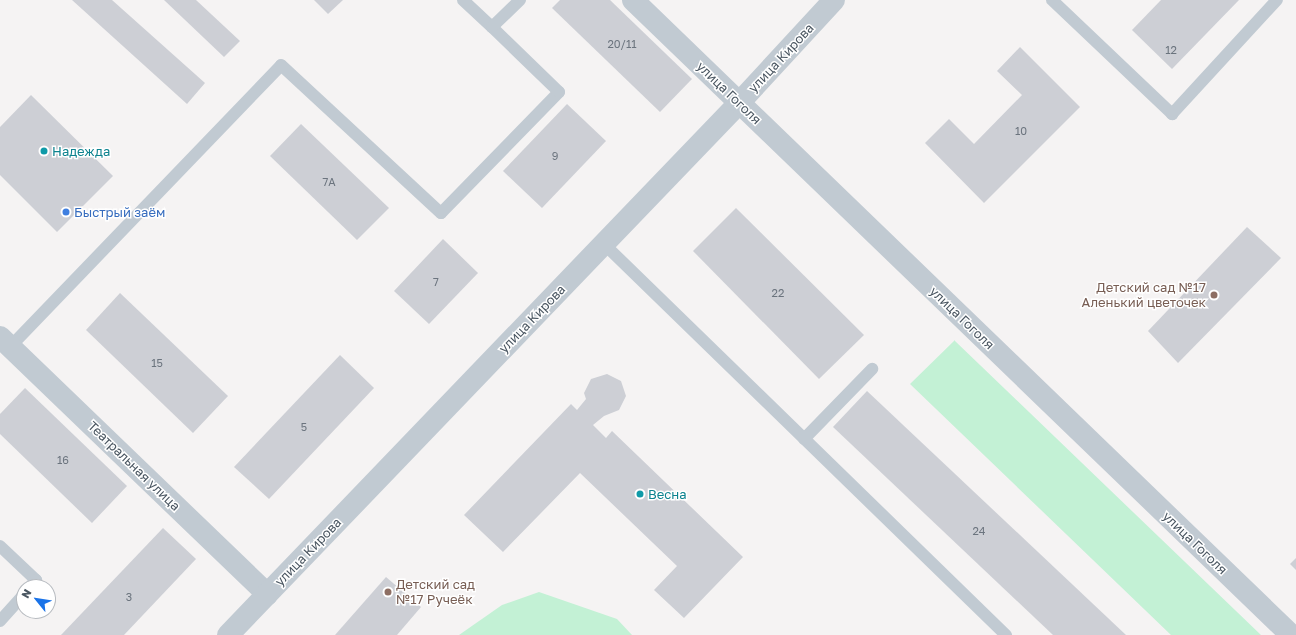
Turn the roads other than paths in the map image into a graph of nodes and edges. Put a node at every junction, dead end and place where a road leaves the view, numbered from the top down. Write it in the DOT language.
graph roads {
  1 [pos="464,0"];
  2 [pos="520,0"];
  3 [pos="633,0"];
  4 [pos="834,0"];
  5 [pos="1052,0"];
  6 [pos="1277,0"];
  7 [pos="492,27"];
  8 [pos="739,103"];
  9 [pos="604,244"];
  10 [pos="5,342"];
  11 [pos="872,369"];
  12 [pos="804,439"];
  13 [pos="0,546"];
  14 [pos="35,579"];
  15 [pos="267,594"];
  16 [pos="16,603"];
  17 [pos="0,621"];
  18 [pos="228,635"];
  19 [pos="1006,635"];
  20 [pos="1292,635"];
  1 -- 7 [label="lane"];
  2 -- 7 [label="lane"];
  3 -- 8 [label="street, улица Гоголя"];
  4 -- 8 [label="street, улица Кирова"];
  5 -- 6 [label="lane"];
  7 -- 10 [label="lane"];
  8 -- 9 [label="street, улица Кирова"];
  8 -- 20 [label="street, улица Гоголя"];
  9 -- 12 [label="lane"];
  9 -- 15 [label="street, улица Кирова"];
  10 -- 15 [label="street, Театральная улица"];
  11 -- 12 [label="lane"];
  12 -- 19 [label="lane"];
  13 -- 14 [label="lane"];
  15 -- 18 [label="street, улица Кирова"];
  16 -- 17 [label="lane"];
}
